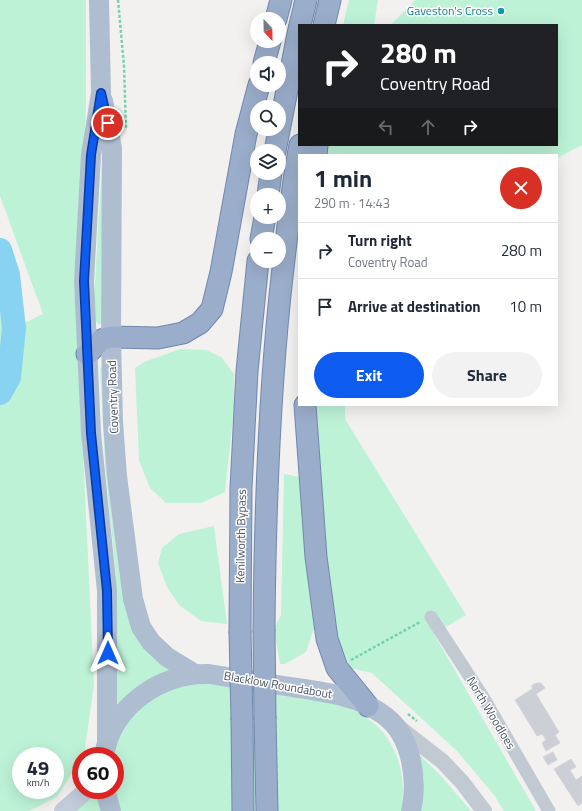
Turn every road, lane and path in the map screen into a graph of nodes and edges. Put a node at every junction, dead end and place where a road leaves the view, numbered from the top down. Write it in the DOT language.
graph roads {
  1 [pos="99,0"];
  2 [pos="281,0"];
  3 [pos="306,0"];
  4 [pos="330,0"];
  5 [pos="338,0"];
  6 [pos="278,12"];
  7 [pos="300,24"];
  8 [pos="324,24"];
  9 [pos="334,24"];
  10 [pos="298,34"];
  11 [pos="257,92"];
  12 [pos="101,93"];
  13 [pos="276,144"];
  14 [pos="298,157"];
  15 [pos="257,268"];
  16 [pos="111,337"];
  17 [pos="87,354"];
  18 [pos="305,406"];
  19 [pos="431,616"];
  20 [pos="350,660"];
  21 [pos="196,674"];
  22 [pos="368,706"];
  23 [pos="392,722"];
  24 [pos="106,747"];
  25 [pos="107,747"];
  26 [pos="78,799"];
  27 [pos="108,799"];
  28 [pos="63,811"];
  29 [pos="111,811"];
  30 [pos="243,811"];
  31 [pos="267,811"];
  32 [pos="411,811"];
  33 [pos="484,811"];
  34 [pos="549,811"];
  1 -- 12 [label="main road, Coventry Road"];
  2 -- 6 [label="highway"];
  3 -- 7 [label="highway"];
  4 -- 8 [label="highway"];
  5 -- 9 [label="highway"];
  10 -- 13 [label="highway"];
  11 -- 16 [label="highway"];
  12 -- 16 [label="main road, Coventry Road"];
  12 -- 17 [label="main road, Coventry Road"];
  14 -- 31 [label="highway, Kenilworth Bypass, bridge"];
  15 -- 30 [label="highway, Kenilworth Bypass, bridge"];
  16 -- 17 [label="highway"];
  16 -- 21 [label="main road, Coventry Road"];
  17 -- 24 [label="main road, Coventry Road"];
  18 -- 22 [label="highway"];
  19 -- 20 [label="path"];
  19 -- 34 [label="street, North Woodloes"];
  21 -- 22 [label="main road, Blacklow Roundabout"];
  21 -- 25 [label="main road, Blacklow Roundabout"];
  22 -- 23 [label="main road, Blacklow Roundabout"];
  23 -- 32 [label="main road, Blacklow Roundabout"];
  23 -- 33 [label="street"];
  26 -- 28 [label="main road"];
  27 -- 29 [label="main road"];
}
